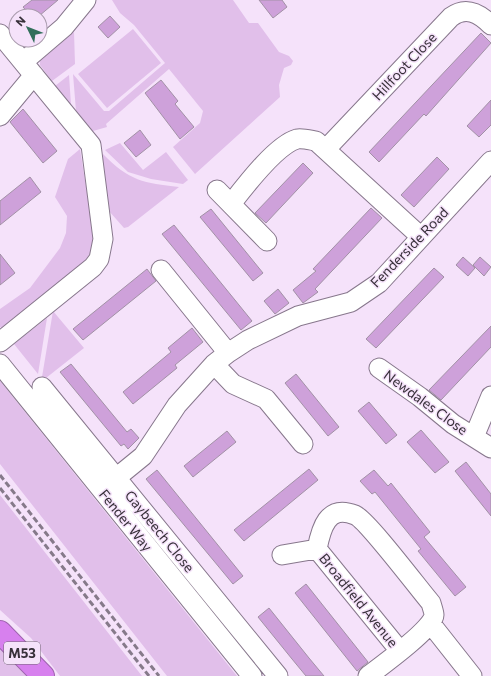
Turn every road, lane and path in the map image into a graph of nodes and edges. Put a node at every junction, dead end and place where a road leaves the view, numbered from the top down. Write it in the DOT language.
graph roads {
  1 [pos="86,0"];
  2 [pos="491,25"];
  3 [pos="0,34"];
  4 [pos="28,68"];
  5 [pos="0,116"];
  6 [pos="326,149"];
  7 [pos="491,161"];
  8 [pos="217,190"];
  9 [pos="232,204"];
  10 [pos="420,236"];
  11 [pos="267,241"];
  12 [pos="160,270"];
  13 [pos="0,342"];
  14 [pos="221,358"];
  15 [pos="0,364"];
  16 [pos="379,368"];
  17 [pos="42,387"];
  18 [pos="491,396"];
  19 [pos="74,426"];
  20 [pos="474,436"];
  21 [pos="58,438"];
  22 [pos="303,444"];
  23 [pos="491,448"];
  24 [pos="116,478"];
  25 [pos="317,549"];
  26 [pos="282,555"];
  27 [pos="431,624"];
  28 [pos="0,632"];
  29 [pos="400,651"];
  30 [pos="43,676"];
  31 [pos="252,676"];
  32 [pos="278,676"];
  33 [pos="368,676"];
  34 [pos="472,676"];
  1 -- 4 [label="street"];
  2 -- 6 [label="street, Hillfoot Close"];
  3 -- 4 [label="street"];
  4 -- 5 [label="street"];
  4 -- 13 [label="street"];
  6 -- 9 [label="street"];
  6 -- 10 [label="street"];
  7 -- 10 [label="street, Fenderside Road"];
  8 -- 9 [label="street"];
  9 -- 11 [label="street"];
  10 -- 14 [label="street, Fenderside Road"];
  12 -- 14 [label="street"];
  14 -- 22 [label="street"];
  14 -- 24 [label="street, Fenderside Road"];
  15 -- 21 [label="street, Fender Way"];
  16 -- 20 [label="street, Newdales Close"];
  17 -- 19 [label="street, Gaybeech Close"];
  18 -- 20 [label="street, Newdales Close"];
  19 -- 21 [label="street"];
  19 -- 24 [label="street, Gaybeech Close"];
  20 -- 23 [label="street, Newdales Close"];
  21 -- 31 [label="street, Fender Way"];
  24 -- 32 [label="street, Gaybeech Close"];
  25 -- 26 [label="street, Broadfield Avenue"];
  25 -- 27 [label="street, Broadfield Avenue"];
  25 -- 29 [label="street, Broadfield Avenue"];
  27 -- 29 [label="street, Broadfield Avenue"];
  27 -- 34 [label="street"];
  28 -- 30 [label="highway, M53"];
  29 -- 33 [label="street, Broadfield Avenue"];
}
